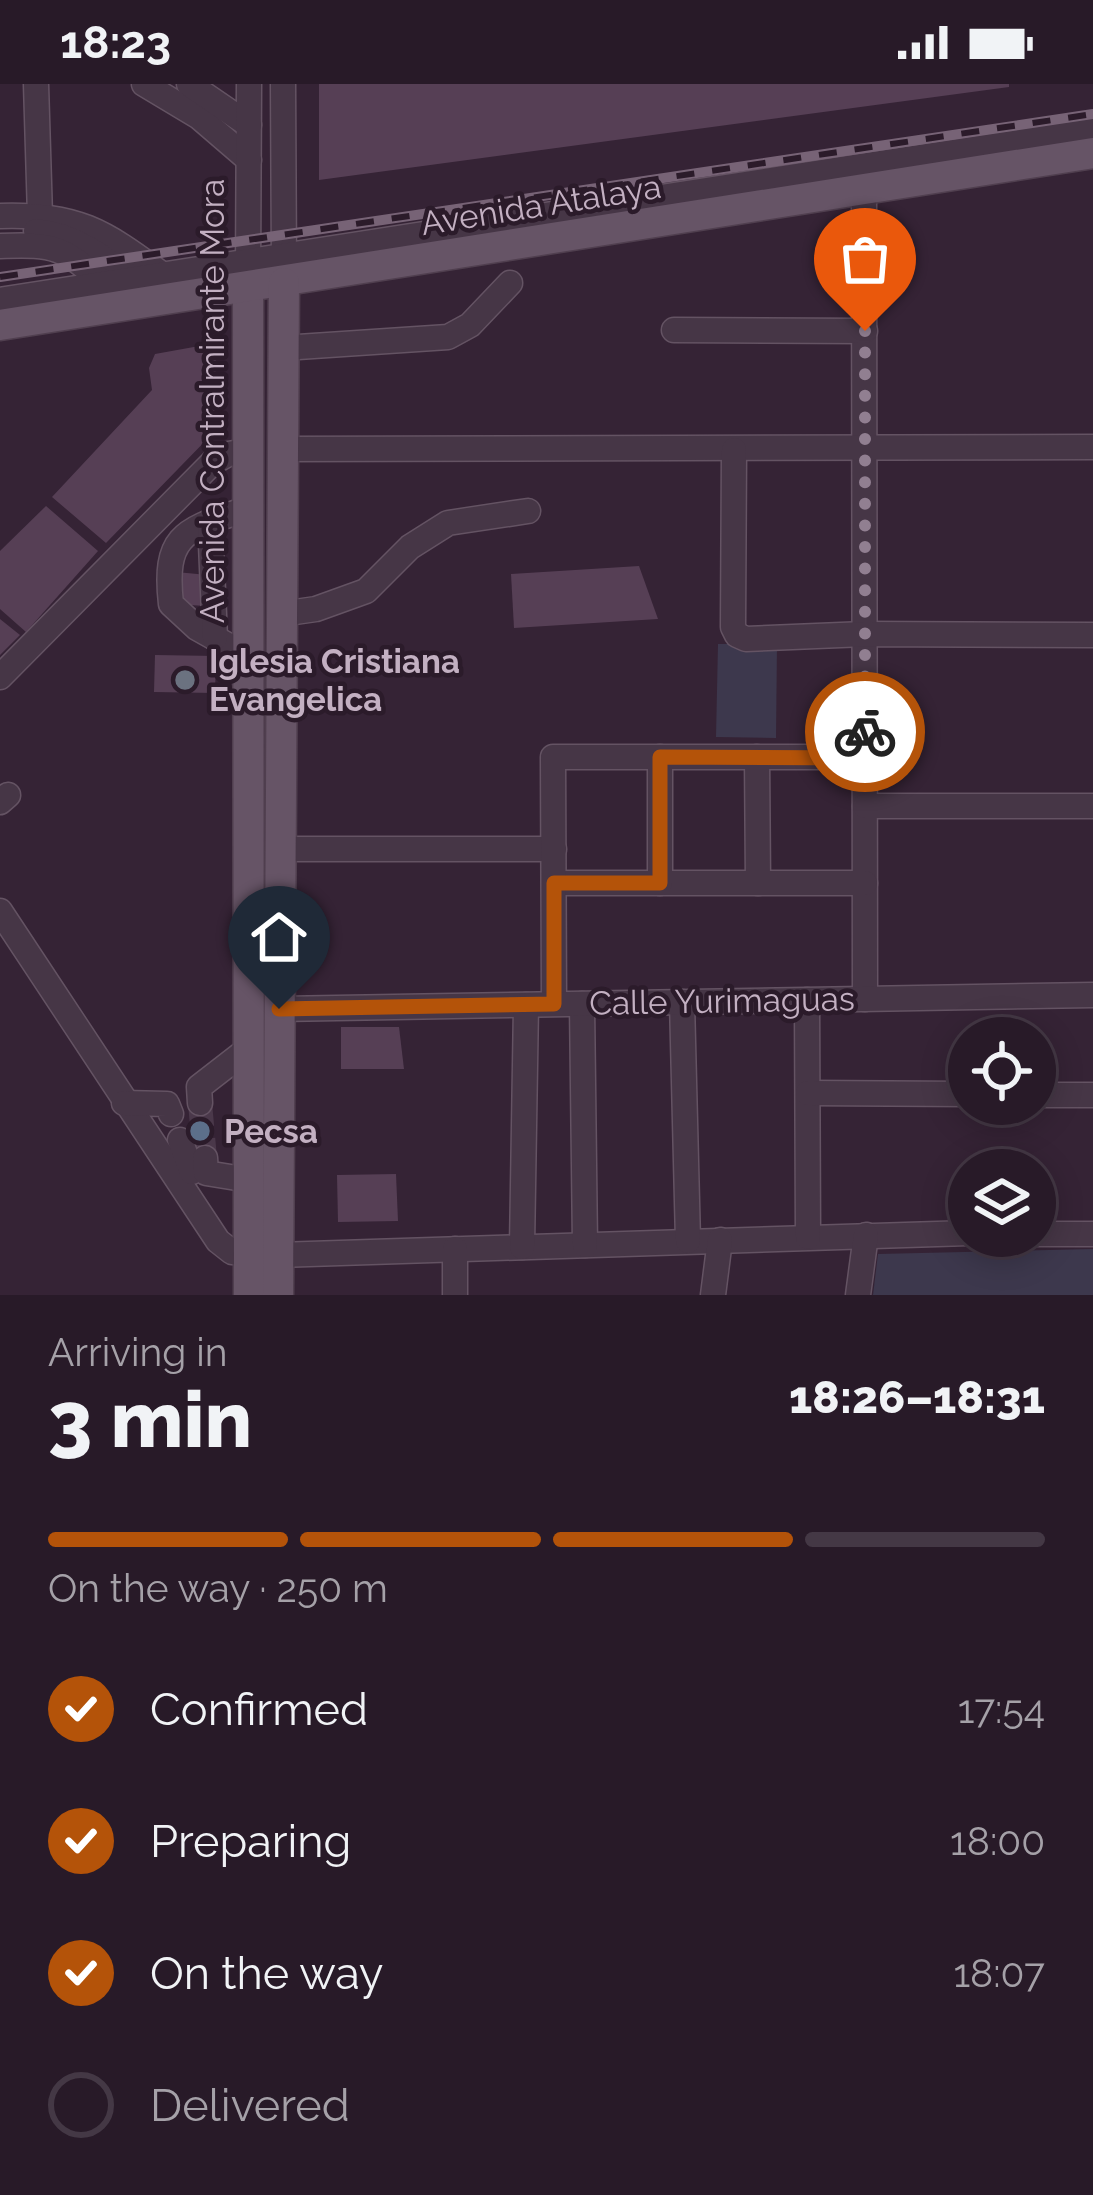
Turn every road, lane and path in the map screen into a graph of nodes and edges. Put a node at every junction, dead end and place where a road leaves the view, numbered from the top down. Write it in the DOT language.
graph roads {
  1 [pos="36,84"];
  2 [pos="144,84"];
  3 [pos="189,84"];
  4 [pos="283,84"];
  5 [pos="243,87"];
  6 [pos="249,125"];
  7 [pos="1093,130"];
  8 [pos="1093,153"];
  9 [pos="249,160"];
  10 [pos="864,189"];
  11 [pos="0,216"];
  12 [pos="40,216"];
  13 [pos="0,231"];
  14 [pos="0,246"];
  15 [pos="284,270"];
  16 [pos="163,275"];
  17 [pos="248,275"];
  18 [pos="134,279"];
  19 [pos="510,283"];
  20 [pos="105,284"];
  21 [pos="0,300"];
  22 [pos="0,325"];
  23 [pos="674,330"];
  24 [pos="865,331"];
  25 [pos="283,348"];
  26 [pos="1093,447"];
  27 [pos="865,448"];
  28 [pos="734,449"];
  29 [pos="281,465"];
  30 [pos="246,480"];
  31 [pos="176,499"];
  32 [pos="528,512"];
  33 [pos="203,524"];
  34 [pos="281,614"];
  35 [pos="865,634"];
  36 [pos="1093,635"];
  37 [pos="215,638"];
  38 [pos="247,656"];
  39 [pos="0,677"];
  40 [pos="660,757"];
  41 [pos="757,758"];
  42 [pos="865,758"];
  43 [pos="865,806"];
  44 [pos="1093,806"];
  45 [pos="280,849"];
  46 [pos="554,849"];
  47 [pos="554,883"];
  48 [pos="660,883"];
  49 [pos="758,883"];
  50 [pos="865,884"];
  51 [pos="0,911"];
  52 [pos="1093,995"];
  53 [pos="865,999"];
  54 [pos="807,1000"];
  55 [pos="682,1002"];
  56 [pos="554,1004"];
  57 [pos="582,1004"];
  58 [pos="526,1005"];
  59 [pos="279,1009"];
  60 [pos="248,1049"];
  61 [pos="808,1093"];
  62 [pos="948,1094"];
  63 [pos="1056,1095"];
  64 [pos="1093,1095"];
  65 [pos="124,1103"];
  66 [pos="180,1140"];
  67 [pos="195,1172"];
  68 [pos="249,1180"];
  69 [pos="948,1234"];
  70 [pos="1056,1234"];
  71 [pos="1093,1234"];
  72 [pos="866,1235"];
  73 [pos="808,1237"];
  74 [pos="720,1240"];
  75 [pos="688,1241"];
  76 [pos="585,1244"];
  77 [pos="522,1247"];
  78 [pos="455,1249"];
  79 [pos="264,1255"];
  80 [pos="249,1295"];
  81 [pos="278,1295"];
  82 [pos="454,1295"];
  83 [pos="713,1295"];
  84 [pos="858,1295"];
  1 -- 12 [label="street"];
  2 -- 9 [label="street"];
  3 -- 6 [label="street"];
  4 -- 15 [label="street, Avenida Contralmirante Mora"];
  5 -- 6 [label="street, Avenida Contralmirante Mora"];
  6 -- 9 [label="street, Avenida Contralmirante Mora"];
  7 -- 15 [label="street, Avenida Atalaya"];
  8 -- 10 [label="main road, Avenida Atalaya"];
  9 -- 17 [label="street, Avenida Contralmirante Mora"];
  10 -- 15 [label="main road, Avenida Atalaya"];
  10 -- 24 [label="street"];
  11 -- 12 [label="street"];
  12 -- 16 [label="street"];
  13 -- 18 [label="street"];
  14 -- 20 [label="street"];
  15 -- 17 [label="main road, Avenida Atalaya"];
  15 -- 25 [label="main road, Avenida Contralmirante Mora"];
  16 -- 17 [label="street, Avenida Atalaya"];
  16 -- 18 [label="street, Avenida Atalaya"];
  17 -- 22 [label="main road, Avenida Atalaya"];
  17 -- 30 [label="main road, Avenida Contralmirante Mora"];
  18 -- 20 [label="street, Avenida Atalaya"];
  19 -- 25 [label="street"];
  20 -- 21 [label="street, Avenida Atalaya"];
  23 -- 24 [label="street"];
  24 -- 27 [label="street"];
  25 -- 29 [label="main road, Avenida Contralmirante Mora"];
  26 -- 27 [label="street"];
  27 -- 28 [label="street"];
  27 -- 35 [label="street"];
  28 -- 29 [label="street"];
  28 -- 35 [label="street"];
  29 -- 30 [label="main road"];
  29 -- 34 [label="main road, Avenida Contralmirante Mora"];
  30 -- 31 [label="street"];
  30 -- 33 [label="street"];
  30 -- 38 [label="main road, Avenida Contralmirante Mora"];
  31 -- 33 [label="street"];
  31 -- 39 [label="street"];
  32 -- 34 [label="street"];
  33 -- 37 [label="street"];
  33 -- 37 [label="street"];
  34 -- 45 [label="main road, Avenida Contralmirante Mora"];
  35 -- 36 [label="street"];
  35 -- 42 [label="street"];
  37 -- 38 [label="street"];
  38 -- 60 [label="main road, Avenida Contralmirante Mora"];
  40 -- 41 [label="street"];
  40 -- 46 [label="street"];
  40 -- 48 [label="street"];
  41 -- 42 [label="street"];
  41 -- 49 [label="street"];
  42 -- 43 [label="street"];
  43 -- 44 [label="street"];
  43 -- 50 [label="street"];
  45 -- 46 [label="street"];
  45 -- 59 [label="main road, Avenida Contralmirante Mora"];
  46 -- 47 [label="street"];
  47 -- 48 [label="street"];
  47 -- 56 [label="street"];
  48 -- 49 [label="street"];
  49 -- 50 [label="street"];
  50 -- 53 [label="street"];
  51 -- 65 [label="street"];
  52 -- 53 [label="street, Calle Yurimaguas"];
  53 -- 54 [label="street, Calle Yurimaguas"];
  54 -- 55 [label="street, Calle Yurimaguas"];
  54 -- 61 [label="street"];
  55 -- 57 [label="street, Calle Yurimaguas"];
  55 -- 75 [label="street"];
  56 -- 57 [label="street, Calle Yurimaguas"];
  56 -- 58 [label="street, Calle Yurimaguas"];
  57 -- 76 [label="street"];
  58 -- 59 [label="street, Calle Yurimaguas"];
  58 -- 77 [label="street"];
  59 -- 79 [label="main road, Avenida Contralmirante Mora"];
  60 -- 65 [label="street"];
  60 -- 68 [label="main road, Avenida Contralmirante Mora"];
  61 -- 62 [label="street"];
  61 -- 73 [label="street"];
  63 -- 64 [label="street"];
  65 -- 67 [label="street"];
  66 -- 67 [label="street"];
  67 -- 68 [label="street"];
  67 -- 79 [label="street"];
  68 -- 79 [label="main road, Avenida Contralmirante Mora"];
  69 -- 72 [label="street"];
  70 -- 71 [label="street"];
  72 -- 73 [label="street"];
  72 -- 84 [label="street"];
  73 -- 74 [label="street"];
  74 -- 75 [label="street"];
  74 -- 83 [label="street"];
  75 -- 76 [label="street"];
  76 -- 77 [label="street"];
  77 -- 78 [label="street"];
  78 -- 79 [label="street"];
  78 -- 82 [label="street"];
  79 -- 80 [label="main road, Avenida Contralmirante Mora"];
  79 -- 81 [label="main road, Avenida Contralmirante Mora"];
}
